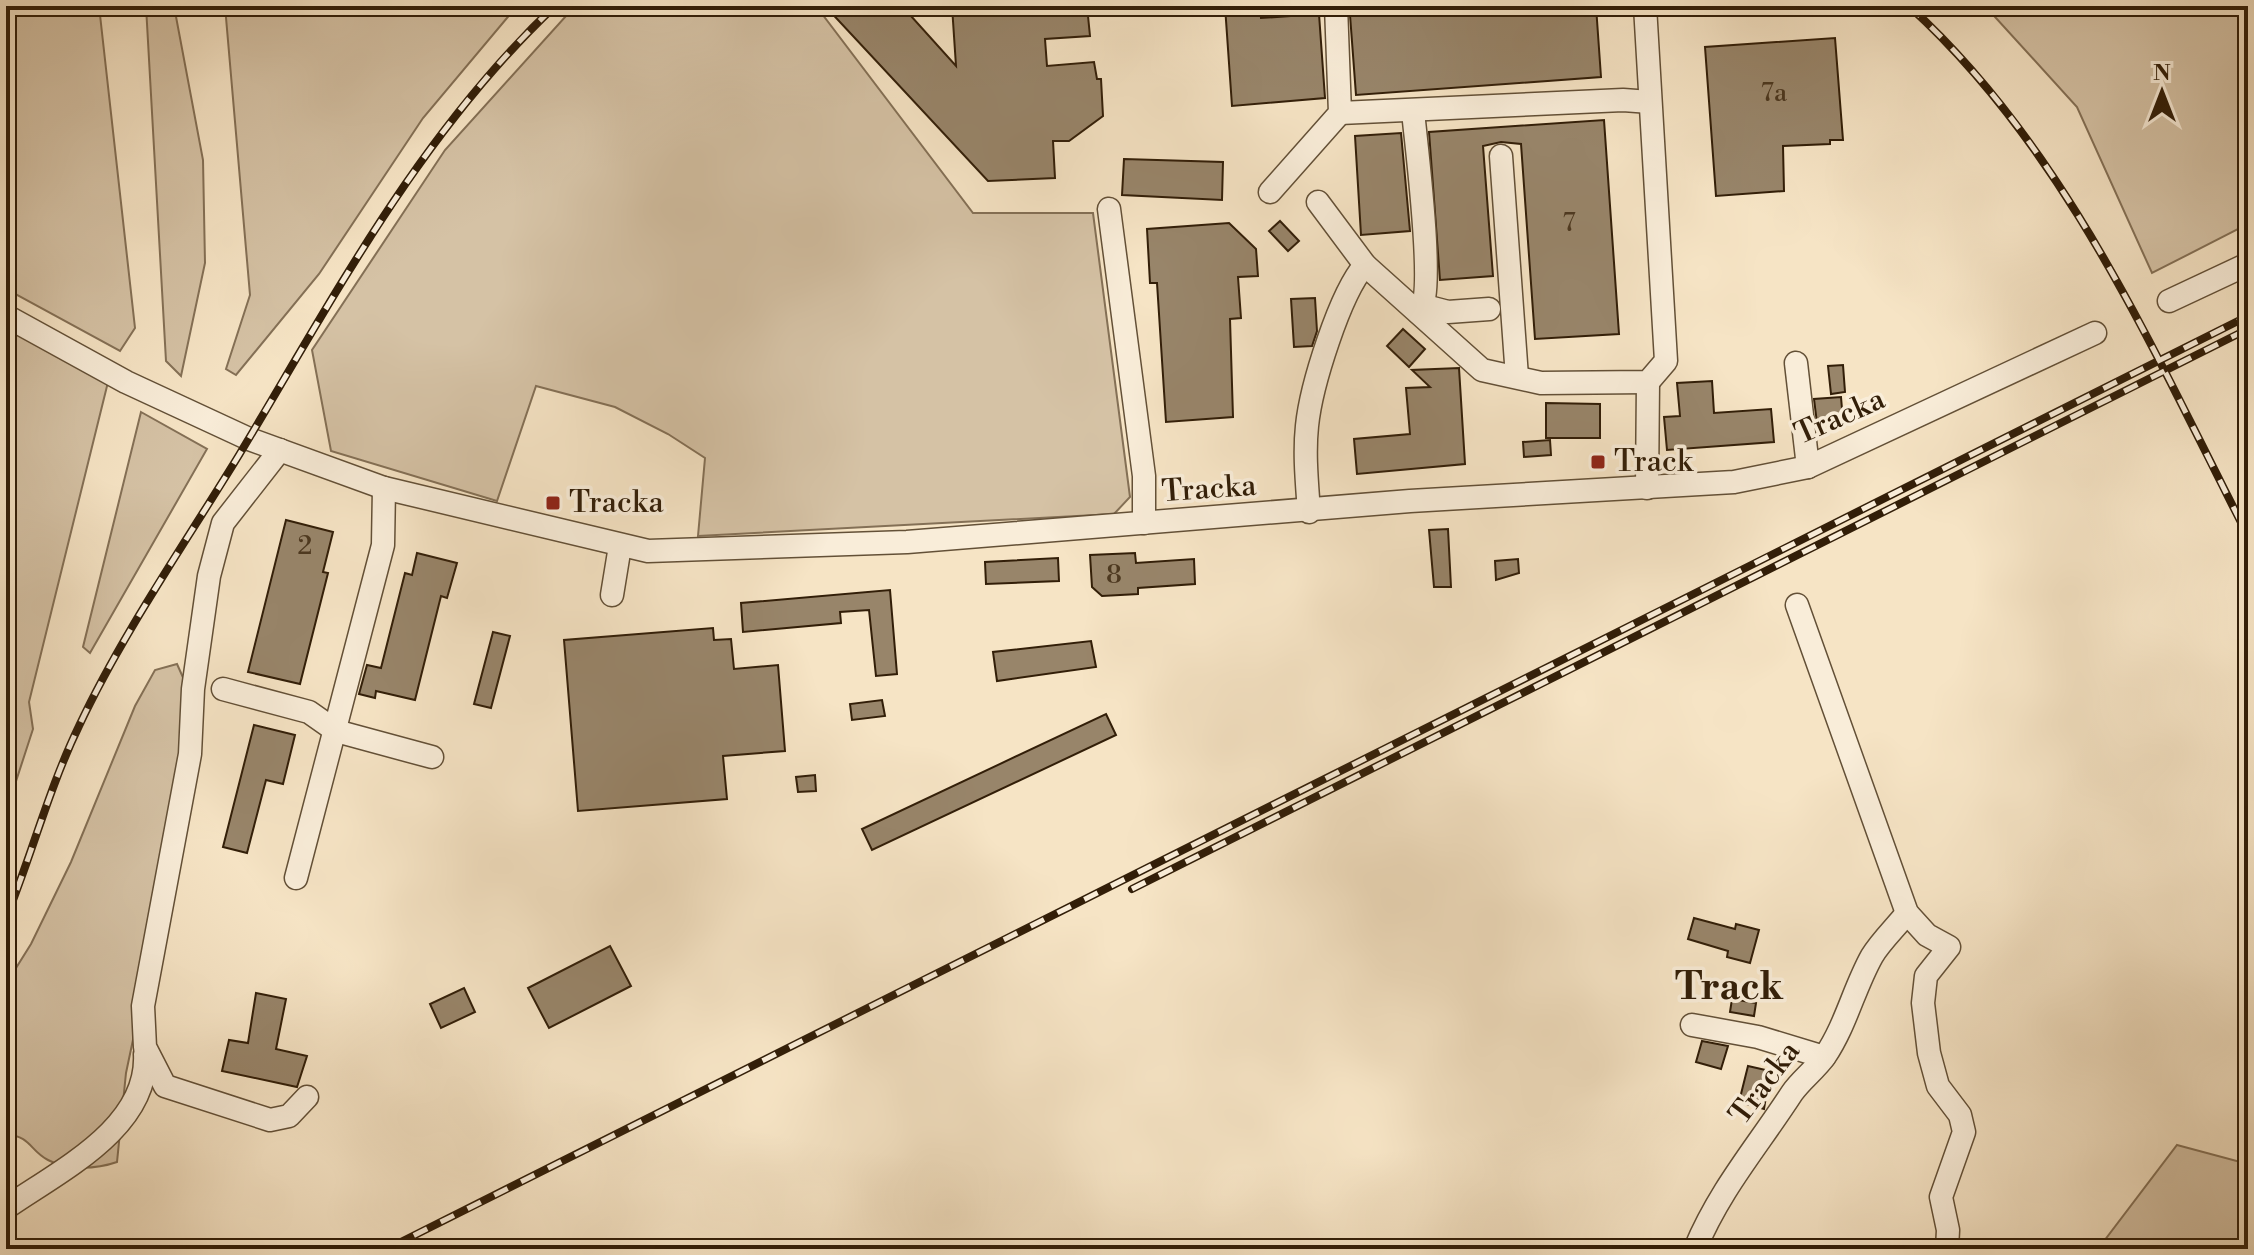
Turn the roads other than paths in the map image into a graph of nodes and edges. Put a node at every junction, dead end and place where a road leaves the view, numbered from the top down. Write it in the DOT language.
graph roads {
  1 [pos="1336,6"];
  2 [pos="1645,6"];
  3 [pos="1650,102"];
  4 [pos="1413,111"];
  5 [pos="1340,113"];
  6 [pos="1501,156"];
  7 [pos="1270,192"];
  8 [pos="1318,202"];
  9 [pos="1109,209"];
  10 [pos="2248,264"];
  11 [pos="1365,265"];
  12 [pos="2169,301"];
  13 [pos="1489,309"];
  14 [pos="1422,310"];
  15 [pos="6,316"];
  16 [pos="2095,333"];
  17 [pos="1796,363"];
  18 [pos="1517,377"];
  19 [pos="1648,382"];
  20 [pos="280,450"];
  21 [pos="1808,467"];
  22 [pos="384,488"];
  23 [pos="1647,488"];
  24 [pos="1309,512"];
  25 [pos="1144,523"];
  26 [pos="620,546"];
  27 [pos="612,595"];
  28 [pos="1797,605"];
  29 [pos="223,689"];
  30 [pos="336,731"];
  31 [pos="432,757"];
  32 [pos="296,878"];
  33 [pos="1907,913"];
  34 [pos="1692,1025"];
  35 [pos="145,1047"];
  36 [pos="1824,1057"];
  37 [pos="307,1097"];
  38 [pos="6,1208"];
  39 [pos="1695,1249"];
  40 [pos="1947,1249"];
  1 -- 5 [label="street"];
  2 -- 3 [label="street"];
  3 -- 4 [label="street"];
  3 -- 19 [label="street"];
  4 -- 5 [label="street"];
  4 -- 14 [label="street"];
  5 -- 7 [label="street"];
  6 -- 18 [label="street"];
  8 -- 11 [label="street"];
  9 -- 25 [label="street"];
  10 -- 12 [label="street"];
  11 -- 14 [label="street"];
  11 -- 24 [label="street"];
  13 -- 14 [label="street"];
  14 -- 18 [label="street"];
  15 -- 20 [label="street, Tracka"];
  16 -- 21 [label="street, Tracka"];
  17 -- 21 [label="street"];
  18 -- 19 [label="street"];
  19 -- 23 [label="street"];
  20 -- 22 [label="street, Tracka"];
  20 -- 35 [label="street"];
  21 -- 23 [label="street, Tracka"];
  22 -- 26 [label="street, Tracka"];
  22 -- 30 [label="street"];
  23 -- 24 [label="street, Tracka"];
  24 -- 25 [label="street, Tracka"];
  25 -- 26 [label="street, Tracka"];
  26 -- 27 [label="street"];
  28 -- 33 [label="street"];
  29 -- 30 [label="street"];
  30 -- 31 [label="street"];
  30 -- 32 [label="street"];
  33 -- 36 [label="street, Tracka"];
  33 -- 40 [label="street"];
  34 -- 36 [label="street"];
  35 -- 37 [label="street"];
  35 -- 38 [label="street"];
  36 -- 39 [label="street, Tracka"];
}
